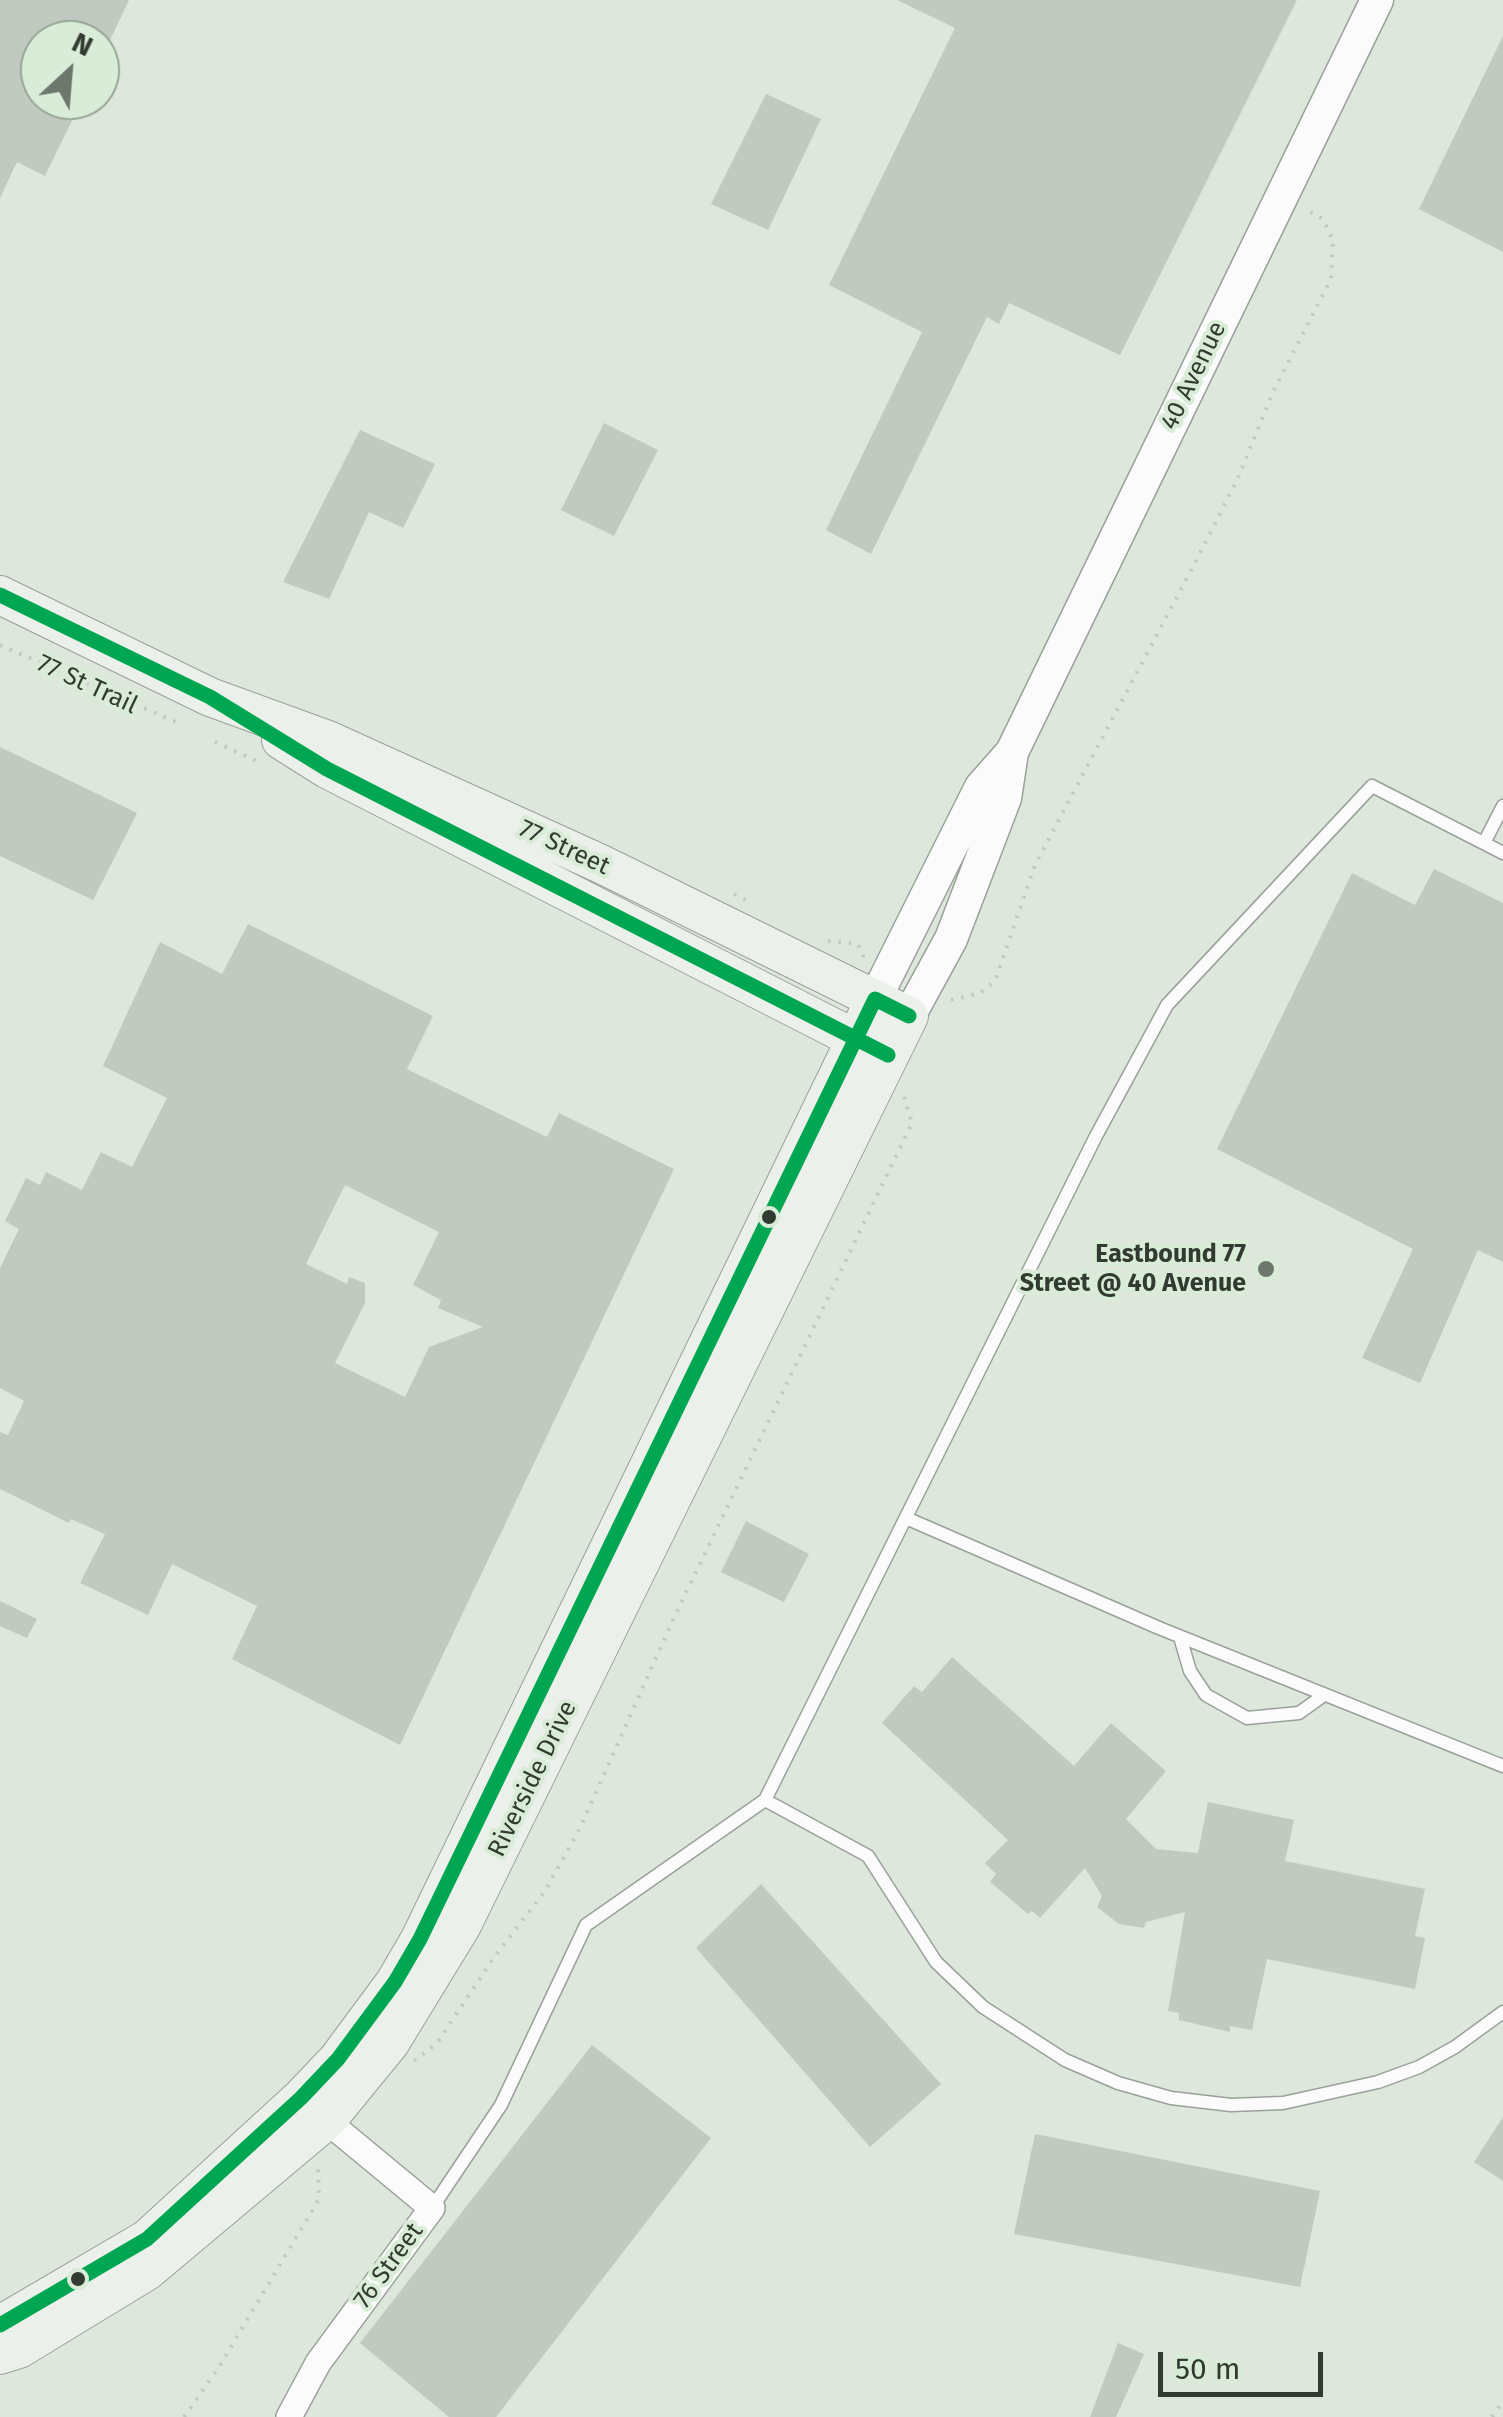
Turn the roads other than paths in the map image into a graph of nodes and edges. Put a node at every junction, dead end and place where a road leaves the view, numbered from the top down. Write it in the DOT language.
graph roads {
  1 [pos="1377,0"];
  2 [pos="0,595"];
  3 [pos="210,697"];
  4 [pos="1012,752"];
  5 [pos="1503,806"];
  6 [pos="1484,844"];
  7 [pos="1503,853"];
  8 [pos="871,982"];
  9 [pos="925,1009"];
  10 [pos="880,1059"];
  11 [pos="906,1518"];
  12 [pos="1180,1637"];
  13 [pos="1324,1694"];
  14 [pos="1503,1766"];
  15 [pos="764,1800"];
  16 [pos="1503,2012"];
  17 [pos="314,2109"];
  18 [pos="432,2208"];
  19 [pos="0,2325"];
  20 [pos="0,2354"];
  21 [pos="289,2417"];
  1 -- 4 [label="street, 40 Avenue"];
  2 -- 3 [label="main road, 77 Street"];
  3 -- 8 [label="main road, 77 Street"];
  3 -- 10 [label="main road, 77 Street"];
  4 -- 8 [label="street, 40 Avenue"];
  4 -- 9 [label="street, 40 Avenue"];
  5 -- 6 [label="lane"];
  6 -- 7 [label="lane"];
  6 -- 11 [label="lane"];
  8 -- 9 [label="main road, 77 Street"];
  8 -- 10 [label="main road, Riverside Drive"];
  9 -- 10 [label="main road, 40 Avenue"];
  10 -- 17 [label="main road, Riverside Drive"];
  11 -- 12 [label="lane"];
  11 -- 15 [label="lane"];
  12 -- 13 [label="lane"];
  12 -- 13 [label="lane"];
  13 -- 14 [label="lane"];
  15 -- 16 [label="lane"];
  15 -- 18 [label="lane"];
  17 -- 18 [label="street, 76 Street"];
  17 -- 19 [label="main road, Riverside Drive"];
  17 -- 20 [label="main road, Riverside Drive"];
  18 -- 21 [label="street, 76 Street"];
}
